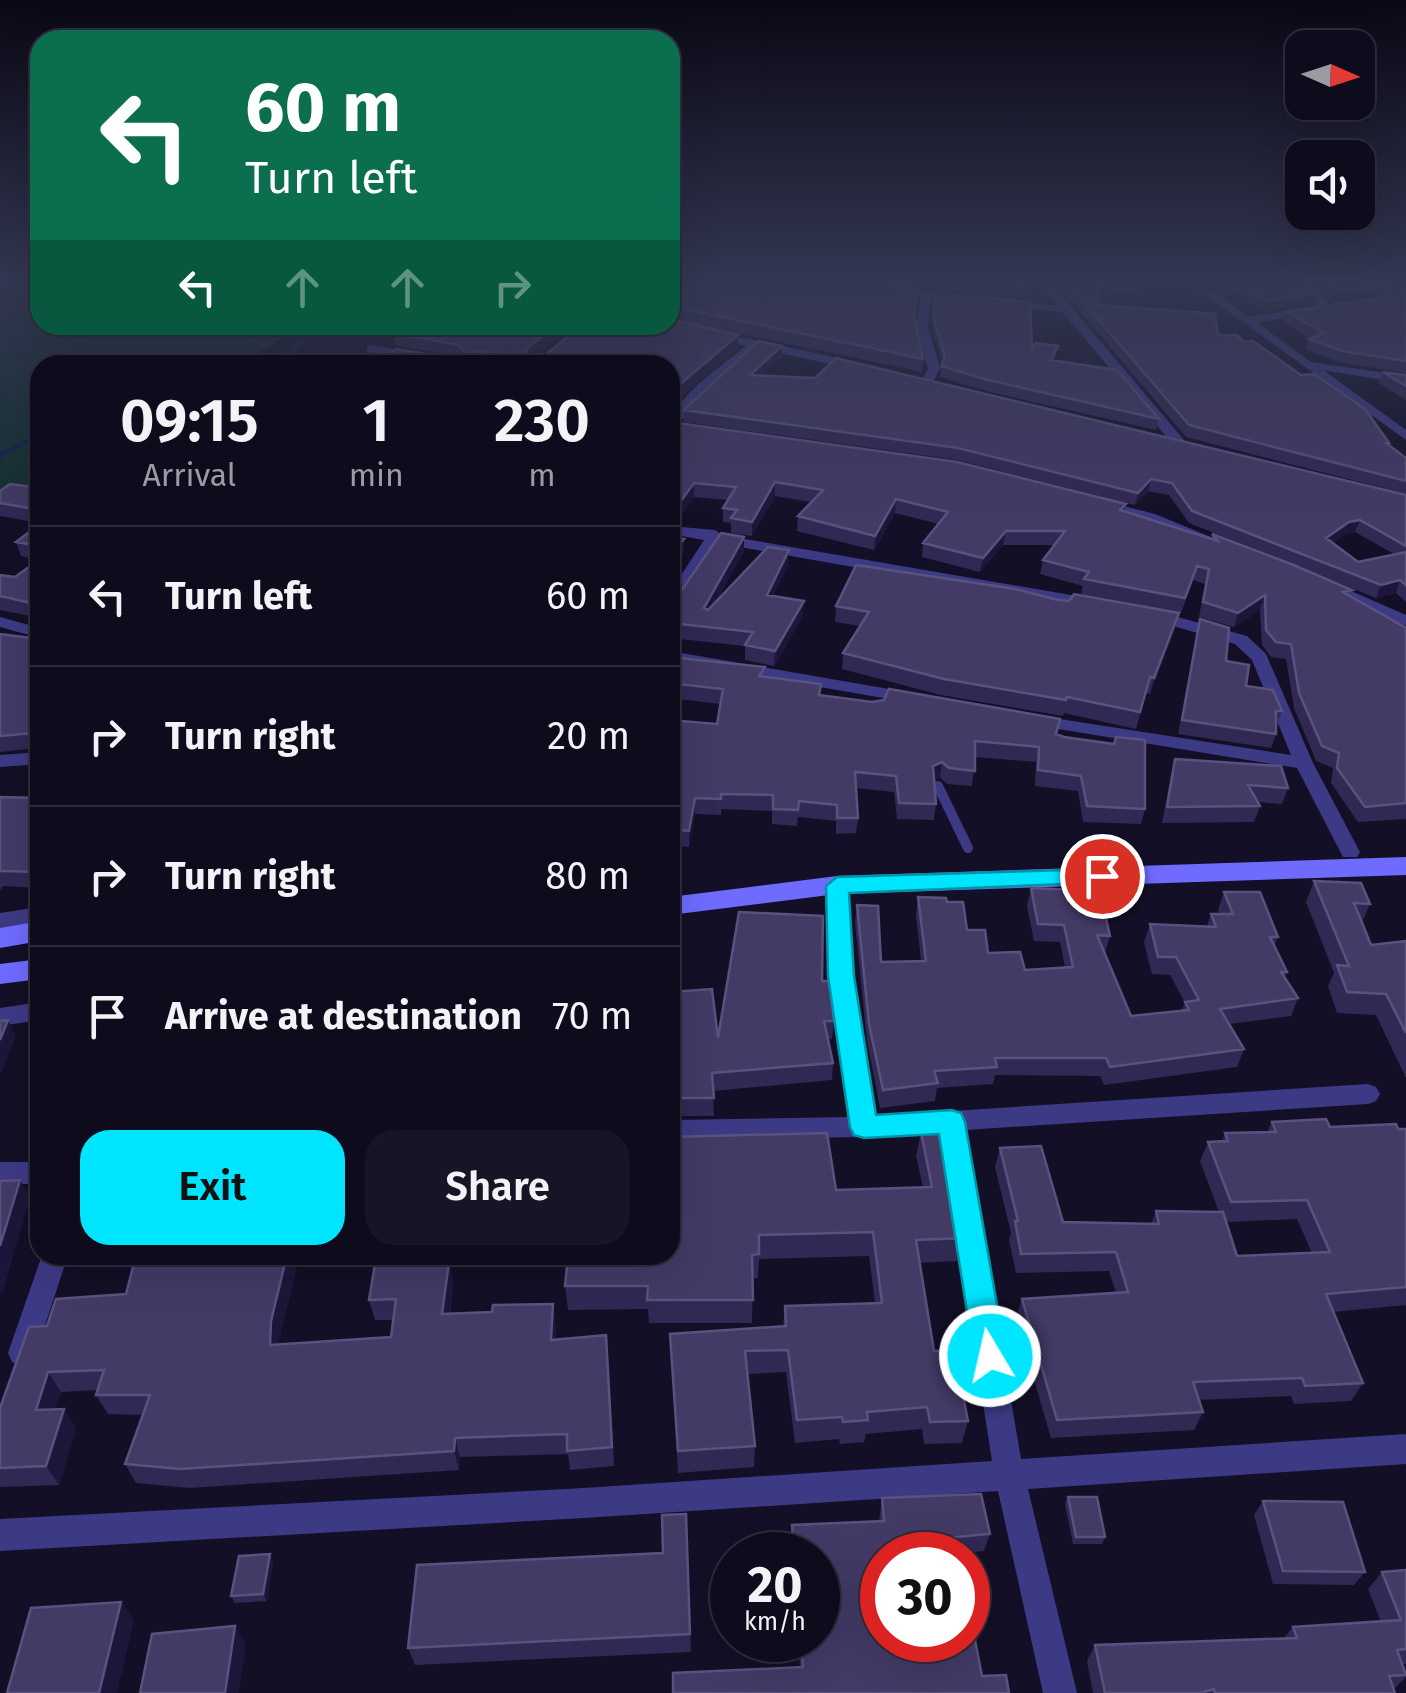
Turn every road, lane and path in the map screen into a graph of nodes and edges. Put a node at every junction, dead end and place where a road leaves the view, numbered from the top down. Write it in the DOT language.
graph roads {
  1 [pos="734,362"];
  2 [pos="839,362"];
  3 [pos="932,362"];
  4 [pos="1110,362"];
  5 [pos="1305,362"];
  6 [pos="1308,364"];
  7 [pos="879,371"];
  8 [pos="908,377"];
  9 [pos="1406,380"];
  10 [pos="928,381"];
  11 [pos="946,386"];
  12 [pos="680,413"];
  13 [pos="680,429"];
  14 [pos="687,430"];
  15 [pos="1406,436"];
  16 [pos="1161,439"];
  17 [pos="1179,443"];
  18 [pos="1197,448"];
  19 [pos="1092,502"];
  20 [pos="680,531"];
  21 [pos="715,535"];
  22 [pos="1240,551"];
  23 [pos="1310,578"];
  24 [pos="680,589"];
  25 [pos="1106,606"];
  26 [pos="1125,610"];
  27 [pos="1406,621"];
  28 [pos="0,622"];
  29 [pos="30,630"];
  30 [pos="680,658"];
  31 [pos="932,701"];
  32 [pos="1008,716"];
  33 [pos="30,759"];
  34 [pos="0,761"];
  35 [pos="1304,764"];
  36 [pos="938,786"];
  37 [pos="968,848"];
  38 [pos="1350,852"];
  39 [pos="1406,866"];
  40 [pos="837,886"];
  41 [pos="680,905"];
  42 [pos="30,916"];
  43 [pos="0,921"];
  44 [pos="30,934"];
  45 [pos="0,938"];
  46 [pos="30,970"];
  47 [pos="0,974"];
  48 [pos="30,1012"];
  49 [pos="0,1017"];
  50 [pos="1368,1094"];
  51 [pos="952,1122"];
  52 [pos="864,1127"];
  53 [pos="680,1130"];
  54 [pos="30,1172"];
  55 [pos="0,1173"];
  56 [pos="52,1265"];
  57 [pos="12,1382"];
  58 [pos="1406,1449"];
  59 [pos="1009,1474"];
  60 [pos="0,1535"];
  61 [pos="1060,1693"];
  1 -- 12 [label="street"];
  2 -- 7 [label="street"];
  3 -- 10 [label="street"];
  4 -- 17 [label="street"];
  5 -- 6 [label="street"];
  6 -- 9 [label="street"];
  6 -- 15 [label="street"];
  8 -- 10 [label="street"];
  10 -- 11 [label="street"];
  13 -- 14 [label="street"];
  16 -- 17 [label="street"];
  17 -- 18 [label="street"];
  19 -- 22 [label="street"];
  20 -- 21 [label="street"];
  21 -- 24 [label="street"];
  21 -- 25 [label="street"];
  23 -- 27 [label="street"];
  26 -- 35 [label="street"];
  28 -- 29 [label="street"];
  30 -- 31 [label="street"];
  32 -- 35 [label="street"];
  33 -- 34 [label="street"];
  35 -- 38 [label="street"];
  36 -- 37 [label="lane"];
  39 -- 40 [label="main road"];
  40 -- 41 [label="main road"];
  40 -- 52 [label="street"];
  42 -- 43 [label="street"];
  44 -- 45 [label="main road"];
  46 -- 47 [label="main road"];
  48 -- 49 [label="street"];
  50 -- 51 [label="street"];
  51 -- 52 [label="street"];
  51 -- 59 [label="street"];
  52 -- 53 [label="street"];
  54 -- 55 [label="street"];
  56 -- 57 [label="street"];
  58 -- 59 [label="street"];
  59 -- 60 [label="street"];
  59 -- 61 [label="street"];
}
